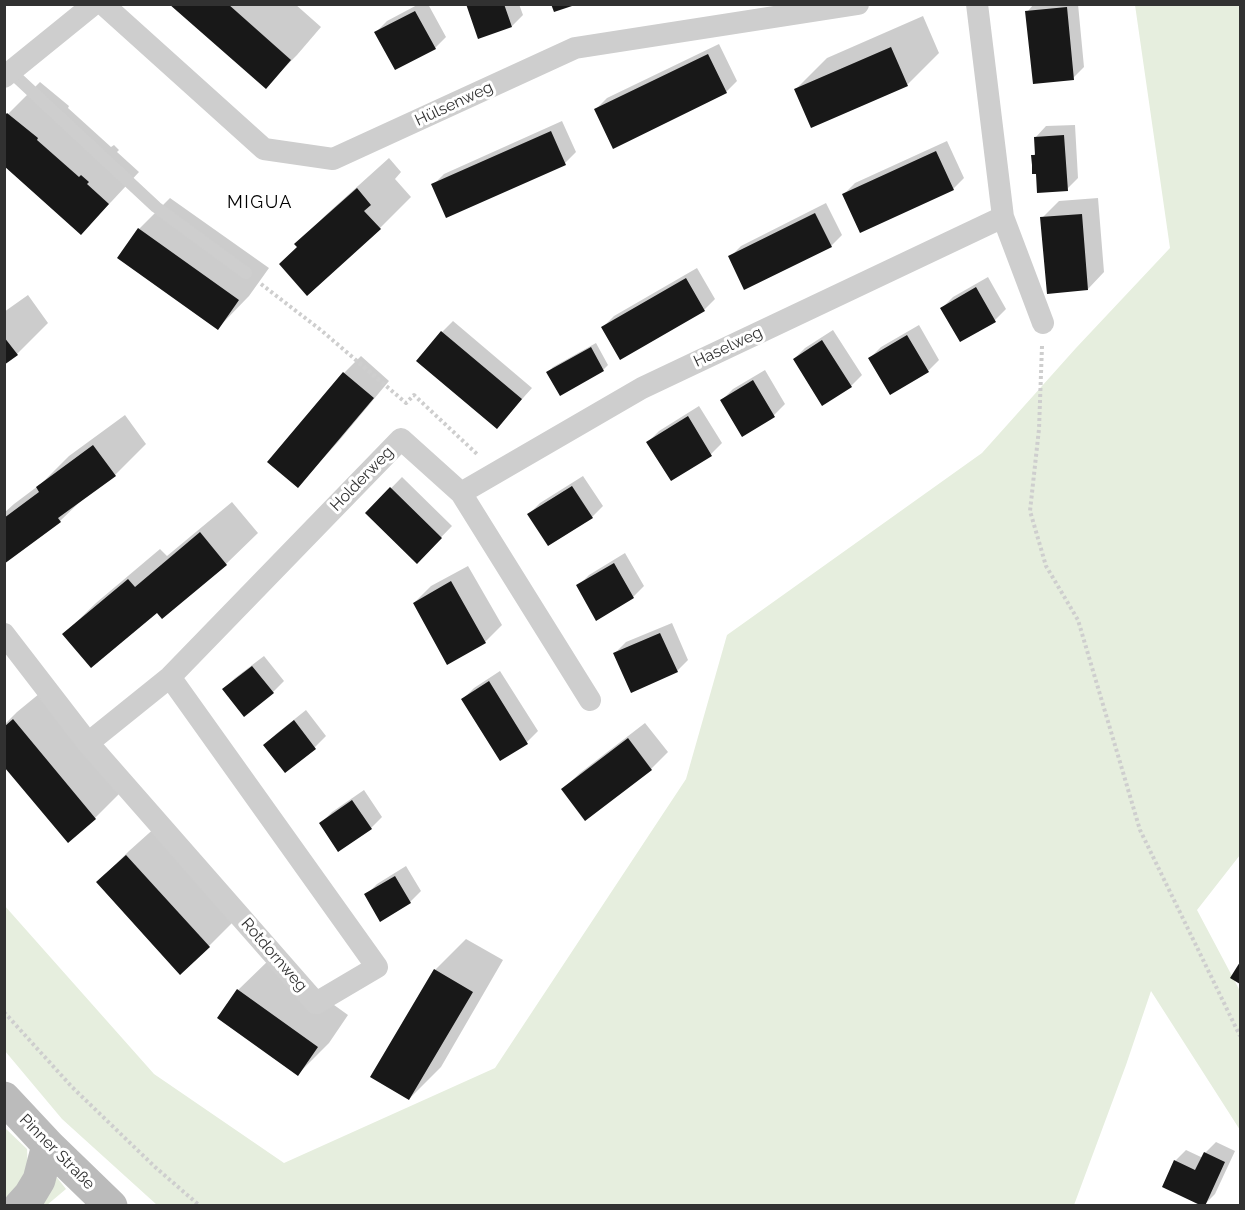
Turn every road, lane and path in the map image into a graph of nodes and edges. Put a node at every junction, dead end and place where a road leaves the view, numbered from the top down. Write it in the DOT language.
graph roads {
  1 [pos="94,4"];
  2 [pos="103,4"];
  3 [pos="858,4"];
  4 [pos="977,4"];
  5 [pos="814,8"];
  6 [pos="8,74"];
  7 [pos="1003,217"];
  8 [pos="246,273"];
  9 [pos="1043,323"];
  10 [pos="496,472"];
  11 [pos="460,493"];
  12 [pos="4,634"];
  13 [pos="170,677"];
  14 [pos="590,700"];
  15 [pos="88,743"];
  16 [pos="4,1012"];
  17 [pos="1240,1036"];
  18 [pos="4,1098"];
  19 [pos="48,1144"];
  20 [pos="20,1206"];
  21 [pos="111,1206"];
  22 [pos="200,1206"];
  1 -- 6 [label="street"];
  2 -- 5 [label="street, Hülsenweg"];
  3 -- 5 [label="street, Hülsenweg"];
  4 -- 7 [label="street"];
  6 -- 8 [label="lane"];
  7 -- 9 [label="street"];
  7 -- 10 [label="street, Haselweg"];
  8 -- 10 [label="path"];
  9 -- 17 [label="path"];
  10 -- 11 [label="street, Haselweg"];
  11 -- 13 [label="street, Holderweg"];
  11 -- 14 [label="street, Holderweg"];
  12 -- 15 [label="street, Rotdornweg"];
  13 -- 15 [label="street, Holderweg"];
  13 -- 15 [label="street, Rotdornweg"];
  16 -- 22 [label="path"];
  18 -- 19 [label="street, Pinner Straße"];
  19 -- 20 [label="street"];
  19 -- 21 [label="street, Pinner Straße"];
}
